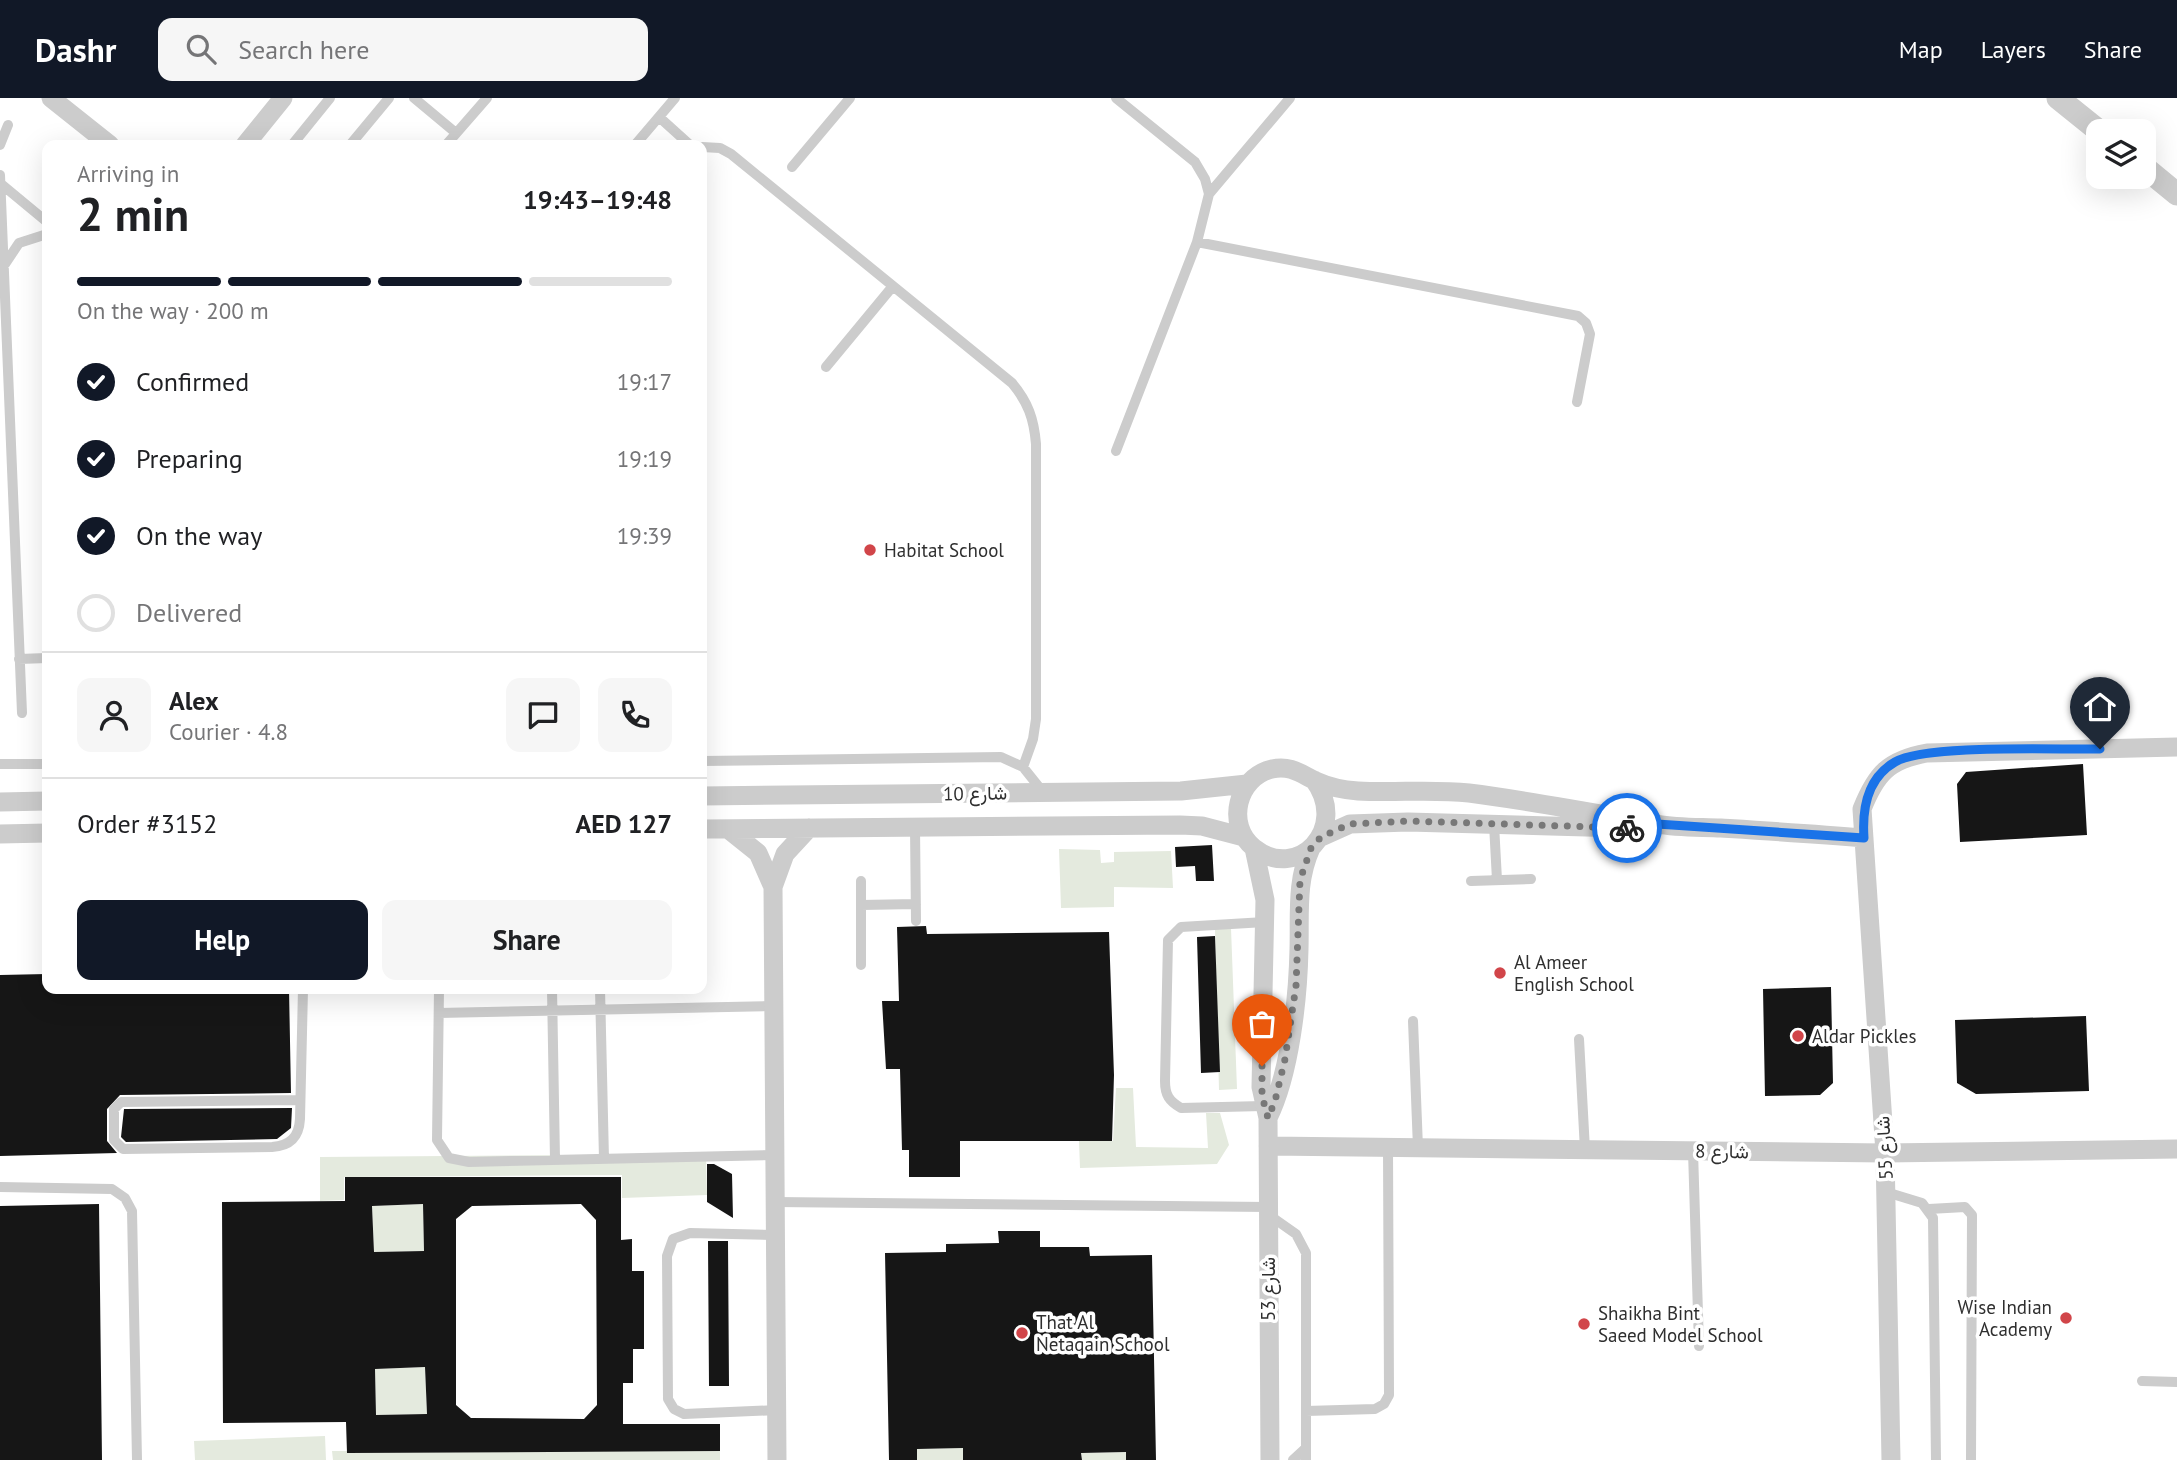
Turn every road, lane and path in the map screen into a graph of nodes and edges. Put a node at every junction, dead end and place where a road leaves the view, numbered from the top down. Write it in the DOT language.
graph roads {
  1 [pos="51,98"];
  2 [pos="283,98"];
  3 [pos="330,98"];
  4 [pos="389,98"];
  5 [pos="414,98"];
  6 [pos="486,98"];
  7 [pos="675,98"];
  8 [pos="849,98"];
  9 [pos="1116,98"];
  10 [pos="1290,98"];
  11 [pos="2058,98"];
  12 [pos="659,117"];
  13 [pos="2086,121"];
  14 [pos="8,125"];
  15 [pos="456,133"];
  16 [pos="104,140"];
  17 [pos="249,140"];
  18 [pos="296,140"];
  19 [pos="354,140"];
  20 [pos="450,140"];
  21 [pos="639,140"];
  22 [pos="684,140"];
  23 [pos="0,145"];
  24 [pos="707,147"];
  25 [pos="792,167"];
  26 [pos="0,175"];
  27 [pos="2156,177"];
  28 [pos="0,183"];
  29 [pos="1209,194"];
  30 [pos="2177,194"];
  31 [pos="42,218"];
  32 [pos="42,236"];
  33 [pos="1197,242"];
  34 [pos="4,265"];
  35 [pos="892,286"];
  36 [pos="827,367"];
  37 [pos="1577,402"];
  38 [pos="1116,451"];
  39 [pos="42,658"];
  40 [pos="19,659"];
  41 [pos="22,713"];
  42 [pos="2177,747"];
  43 [pos="707,761"];
  44 [pos="0,764"];
  45 [pos="42,764"];
  46 [pos="1023,767"];
  47 [pos="1314,780"];
  48 [pos="1247,784"];
  49 [pos="1044,792"];
  50 [pos="707,796"];
  51 [pos="1503,800"];
  52 [pos="42,801"];
  53 [pos="0,802"];
  54 [pos="1498,824"];
  55 [pos="1657,824"];
  56 [pos="915,827"];
  57 [pos="809,828"];
  58 [pos="707,829"];
  59 [pos="728,829"];
  60 [pos="42,833"];
  61 [pos="0,834"];
  62 [pos="1864,838"];
  63 [pos="1249,843"];
  64 [pos="1316,843"];
  65 [pos="1531,879"];
  66 [pos="1497,880"];
  67 [pos="861,881"];
  68 [pos="1471,881"];
  69 [pos="774,887"];
  70 [pos="916,904"];
  71 [pos="861,905"];
  72 [pos="916,921"];
  73 [pos="1265,922"];
  74 [pos="861,965"];
  75 [pos="303,994"];
  76 [pos="439,994"];
  77 [pos="552,994"];
  78 [pos="600,994"];
  79 [pos="774,1006"];
  80 [pos="601,1009"];
  81 [pos="552,1010"];
  82 [pos="439,1013"];
  83 [pos="1413,1021"];
  84 [pos="1579,1039"];
  85 [pos="300,1100"];
  86 [pos="1265,1112"];
  87 [pos="1268,1146"];
  88 [pos="1388,1148"];
  89 [pos="1418,1148"];
  90 [pos="2177,1149"];
  91 [pos="1585,1150"];
  92 [pos="1693,1151"];
  93 [pos="1885,1153"];
  94 [pos="774,1155"];
  95 [pos="555,1159"];
  96 [pos="604,1159"];
  97 [pos="0,1187"];
  98 [pos="1886,1192"];
  99 [pos="774,1202"];
  100 [pos="1929,1209"];
  101 [pos="1268,1211"];
  102 [pos="775,1235"];
  103 [pos="1699,1346"];
  104 [pos="2142,1381"];
  105 [pos="2177,1382"];
  106 [pos="777,1410"];
  107 [pos="1306,1411"];
  108 [pos="1306,1448"];
  109 [pos="137,1460"];
  110 [pos="777,1460"];
  111 [pos="1270,1460"];
  112 [pos="1293,1460"];
  113 [pos="1306,1460"];
  114 [pos="1891,1460"];
  115 [pos="1936,1460"];
  116 [pos="1971,1460"];
  1 -- 16 [label="street"];
  2 -- 17 [label="street"];
  3 -- 18 [label="lane"];
  4 -- 19 [label="lane"];
  5 -- 15 [label="lane"];
  6 -- 15 [label="lane"];
  7 -- 12 [label="lane"];
  8 -- 25 [label="lane"];
  9 -- 29 [label="lane"];
  10 -- 29 [label="lane"];
  11 -- 13 [label="street"];
  12 -- 21 [label="lane"];
  12 -- 22 [label="lane"];
  14 -- 23 [label="lane"];
  15 -- 20 [label="lane"];
  24 -- 35 [label="lane"];
  26 -- 28 [label="lane"];
  27 -- 30 [label="street"];
  28 -- 31 [label="lane"];
  28 -- 34 [label="lane"];
  29 -- 33 [label="lane"];
  32 -- 34 [label="lane"];
  33 -- 37 [label="lane"];
  33 -- 38 [label="lane"];
  34 -- 40 [label="lane"];
  35 -- 36 [label="lane"];
  35 -- 46 [label="lane"];
  39 -- 40 [label="lane"];
  40 -- 41 [label="lane"];
  42 -- 62 [label="street"];
  43 -- 46 [label="lane"];
  44 -- 45 [label="lane"];
  46 -- 49 [label="lane"];
  47 -- 48 [label="street"];
  47 -- 51 [label="street"];
  47 -- 64 [label="street"];
  48 -- 49 [label="street, شارع 10"];
  48 -- 63 [label="street"];
  49 -- 50 [label="street, شارع 10"];
  51 -- 54 [label="street"];
  51 -- 55 [label="street"];
  52 -- 53 [label="street"];
  54 -- 55 [label="street"];
  54 -- 64 [label="street"];
  54 -- 66 [label="lane"];
  55 -- 62 [label="street"];
  56 -- 57 [label="street, شارع 10"];
  56 -- 63 [label="street, شارع 10"];
  56 -- 70 [label="lane"];
  57 -- 59 [label="street, شارع 10"];
  57 -- 69 [label="street"];
  58 -- 59 [label="street, شارع 10"];
  59 -- 69 [label="street"];
  60 -- 61 [label="street"];
  62 -- 93 [label="street, شارع 55"];
  63 -- 64 [label="street"];
  63 -- 73 [label="street, شارع 53"];
  64 -- 86 [label="street, شارع 53"];
  65 -- 66 [label="lane"];
  66 -- 68 [label="lane"];
  67 -- 71 [label="lane"];
  69 -- 79 [label="street"];
  70 -- 71 [label="lane"];
  70 -- 72 [label="lane"];
  71 -- 74 [label="lane"];
  73 -- 86 [label="street, شارع 53"];
  73 -- 86 [label="lane"];
  75 -- 85 [label="lane"];
  76 -- 82 [label="lane"];
  77 -- 81 [label="lane"];
  78 -- 80 [label="lane"];
  79 -- 80 [label="lane"];
  79 -- 94 [label="street"];
  80 -- 81 [label="lane"];
  80 -- 96 [label="lane"];
  81 -- 82 [label="lane"];
  81 -- 95 [label="lane"];
  82 -- 95 [label="lane"];
  83 -- 89 [label="lane"];
  84 -- 91 [label="lane"];
  85 -- 85 [label="lane"];
  86 -- 87 [label="street, شارع 53"];
  87 -- 88 [label="street, شارع 8"];
  87 -- 101 [label="street, شارع 53"];
  88 -- 89 [label="street, شارع 8"];
  88 -- 107 [label="lane"];
  89 -- 91 [label="street, شارع 8"];
  90 -- 93 [label="street, شارع 8"];
  91 -- 92 [label="street, شارع 8"];
  92 -- 93 [label="street, شارع 8"];
  92 -- 103 [label="lane"];
  93 -- 98 [label="street, شارع 55"];
  94 -- 96 [label="lane"];
  94 -- 99 [label="street"];
  95 -- 96 [label="lane"];
  97 -- 109 [label="lane"];
  98 -- 100 [label="lane"];
  98 -- 114 [label="street, شارع 55"];
  99 -- 101 [label="lane"];
  99 -- 102 [label="street"];
  100 -- 115 [label="lane"];
  100 -- 116 [label="lane"];
  101 -- 107 [label="lane"];
  101 -- 111 [label="street, شارع 53"];
  102 -- 106 [label="street"];
  102 -- 106 [label="lane"];
  104 -- 105 [label="lane"];
  106 -- 110 [label="street"];
  107 -- 108 [label="lane"];
  108 -- 112 [label="lane"];
  108 -- 113 [label="lane"];
}
